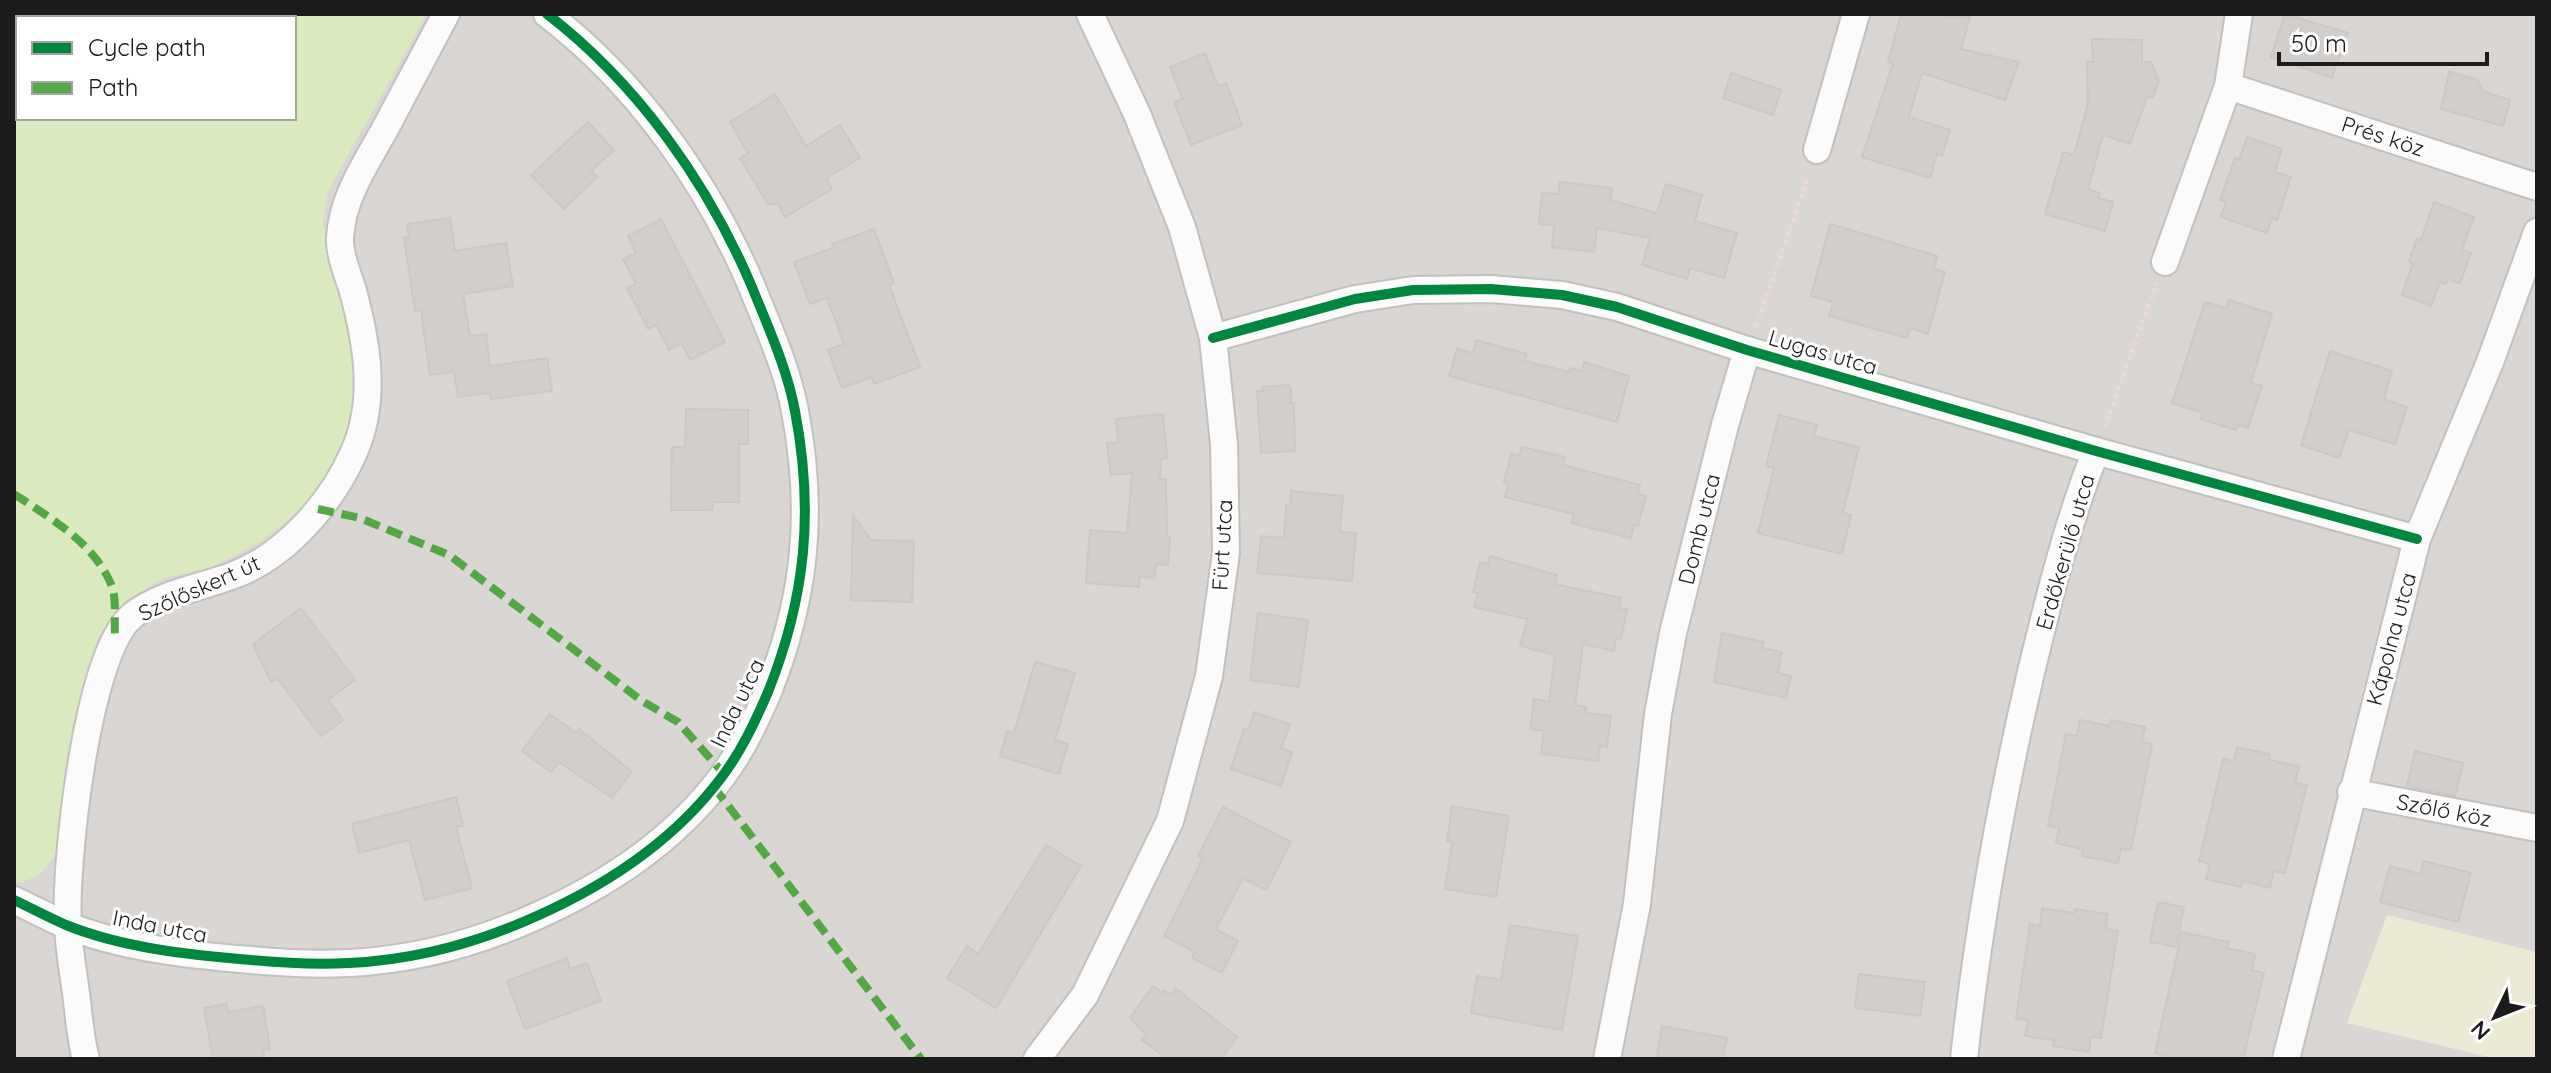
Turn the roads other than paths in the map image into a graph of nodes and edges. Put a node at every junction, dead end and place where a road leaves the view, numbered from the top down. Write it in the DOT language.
graph roads {
  1 [pos="446,14"];
  2 [pos="547,14"];
  3 [pos="1090,14"];
  4 [pos="1856,14"];
  5 [pos="2239,14"];
  6 [pos="2228,86"];
  7 [pos="1817,150"];
  8 [pos="2537,187"];
  9 [pos="2537,232"];
  10 [pos="2165,262"];
  11 [pos="1213,338"];
  12 [pos="1747,350"];
  13 [pos="2096,451"];
  14 [pos="2417,539"];
  15 [pos="2351,792"];
  16 [pos="2537,828"];
  17 [pos="14,900"];
  18 [pos="68,925"];
  19 [pos="86,1059"];
  20 [pos="1037,1059"];
  21 [pos="1607,1059"];
  22 [pos="1964,1059"];
  23 [pos="2286,1059"];
  1 -- 18 [label="street, Szőlőskert út"];
  2 -- 18 [label="street, Inda utca"];
  3 -- 11 [label="street, Fürt utca"];
  4 -- 7 [label="street"];
  5 -- 6 [label="street"];
  6 -- 8 [label="street, Prés köz"];
  6 -- 10 [label="street"];
  9 -- 14 [label="street, Kápolna utca"];
  11 -- 12 [label="street, Lugas utca"];
  11 -- 20 [label="street, Fürt utca"];
  12 -- 13 [label="street, Lugas utca"];
  12 -- 21 [label="street, Domb utca"];
  13 -- 14 [label="street, Lugas utca"];
  13 -- 22 [label="street, Erdőkerülő utca"];
  14 -- 15 [label="street, Kápolna utca"];
  15 -- 16 [label="street, Szőlő köz"];
  15 -- 23 [label="street, Kápolna utca"];
  17 -- 18 [label="street, Inda utca"];
  18 -- 19 [label="street, Szőlőskert út"];
}
